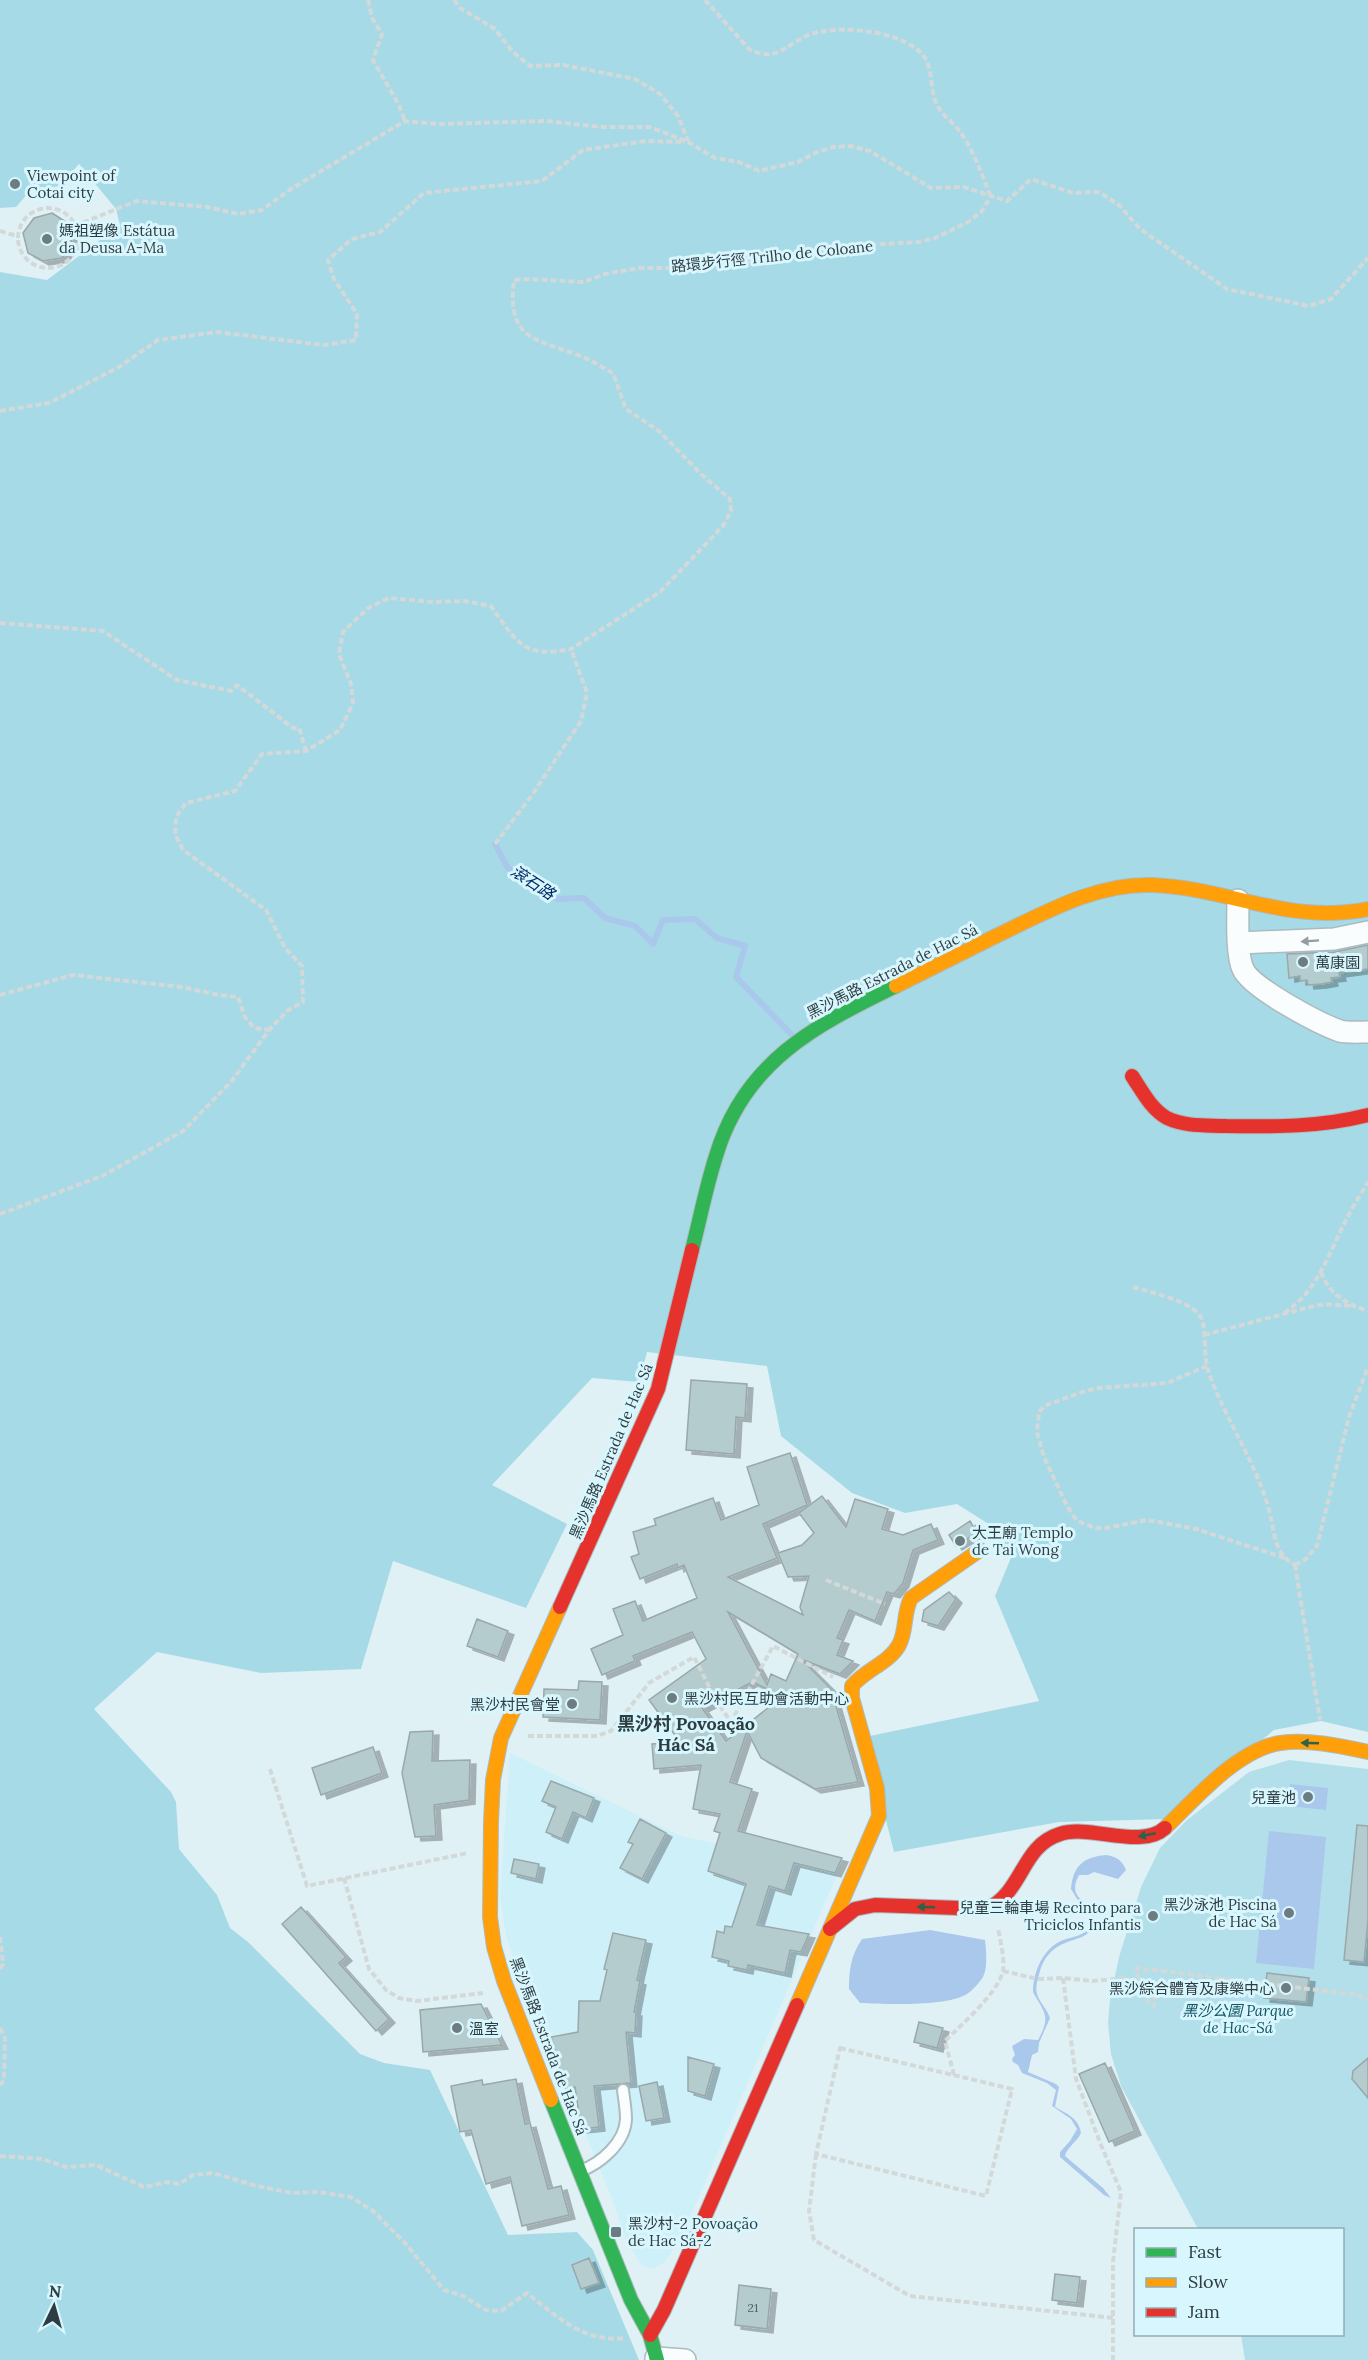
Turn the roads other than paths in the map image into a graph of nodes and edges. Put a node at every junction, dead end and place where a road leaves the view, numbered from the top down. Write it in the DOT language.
graph roads {
  1 [pos="1238,900"];
  2 [pos="1368,909"];
  3 [pos="1368,932"];
  4 [pos="1239,943"];
  5 [pos="1368,1032"];
  6 [pos="1132,1076"];
  7 [pos="1368,1115"];
  8 [pos="980,1550"];
  9 [pos="1368,1752"];
  10 [pos="830,1929"];
  11 [pos="623,2090"];
  12 [pos="579,2171"];
  13 [pos="673,2290"];
  14 [pos="631,2300"];
  15 [pos="654,2349"];
  16 [pos="685,2360"];
  1 -- 2 [label="main road, 黑沙馬路 Estrada de Hac Sá"];
  1 -- 4 [label="street"];
  1 -- 12 [label="main road, 黑沙馬路 Estrada de Hac Sá"];
  3 -- 4 [label="street, one-way"];
  4 -- 5 [label="street"];
  6 -- 7 [label="main road"];
  8 -- 10 [label="main road"];
  9 -- 10 [label="main road, one-way"];
  10 -- 13 [label="main road"];
  11 -- 12 [label="lane"];
  12 -- 14 [label="main road, 黑沙馬路 Estrada de Hac Sá"];
  13 -- 14 [label="street"];
  13 -- 15 [label="main road"];
  14 -- 15 [label="main road, 黑沙馬路 Estrada de Hac Sá"];
  15 -- 16 [label="street"];
}
